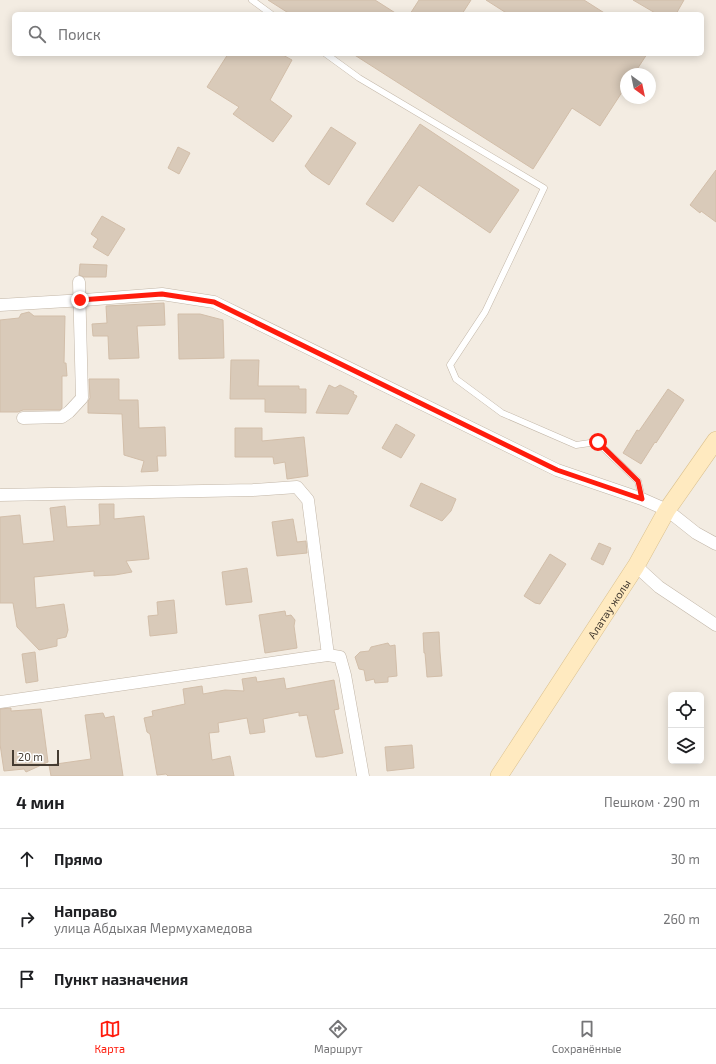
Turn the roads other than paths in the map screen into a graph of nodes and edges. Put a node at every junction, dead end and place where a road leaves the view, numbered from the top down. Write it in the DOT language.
graph roads {
  1 [pos="252,0"];
  2 [pos="268,12"];
  3 [pos="329,56"];
  4 [pos="79,282"];
  5 [pos="80,300"];
  6 [pos="0,305"];
  7 [pos="24,418"];
  8 [pos="716,440"];
  9 [pos="0,495"];
  10 [pos="642,499"];
  11 [pos="667,510"];
  12 [pos="716,544"];
  13 [pos="636,566"];
  14 [pos="716,625"];
  15 [pos="328,655"];
  16 [pos="0,702"];
  17 [pos="363,776"];
  18 [pos="499,776"];
  1 -- 2 [label="lane"];
  3 -- 10 [label="lane"];
  4 -- 5 [label="street"];
  5 -- 6 [label="street"];
  5 -- 7 [label="street"];
  5 -- 10 [label="street"];
  8 -- 11 [label="main road, Алатау жолы"];
  9 -- 15 [label="street"];
  10 -- 11 [label="street"];
  11 -- 12 [label="street"];
  11 -- 13 [label="main road, Алатау жолы"];
  13 -- 14 [label="street"];
  13 -- 18 [label="main road, Алатау жолы"];
  15 -- 16 [label="street"];
  15 -- 17 [label="street"];
}
